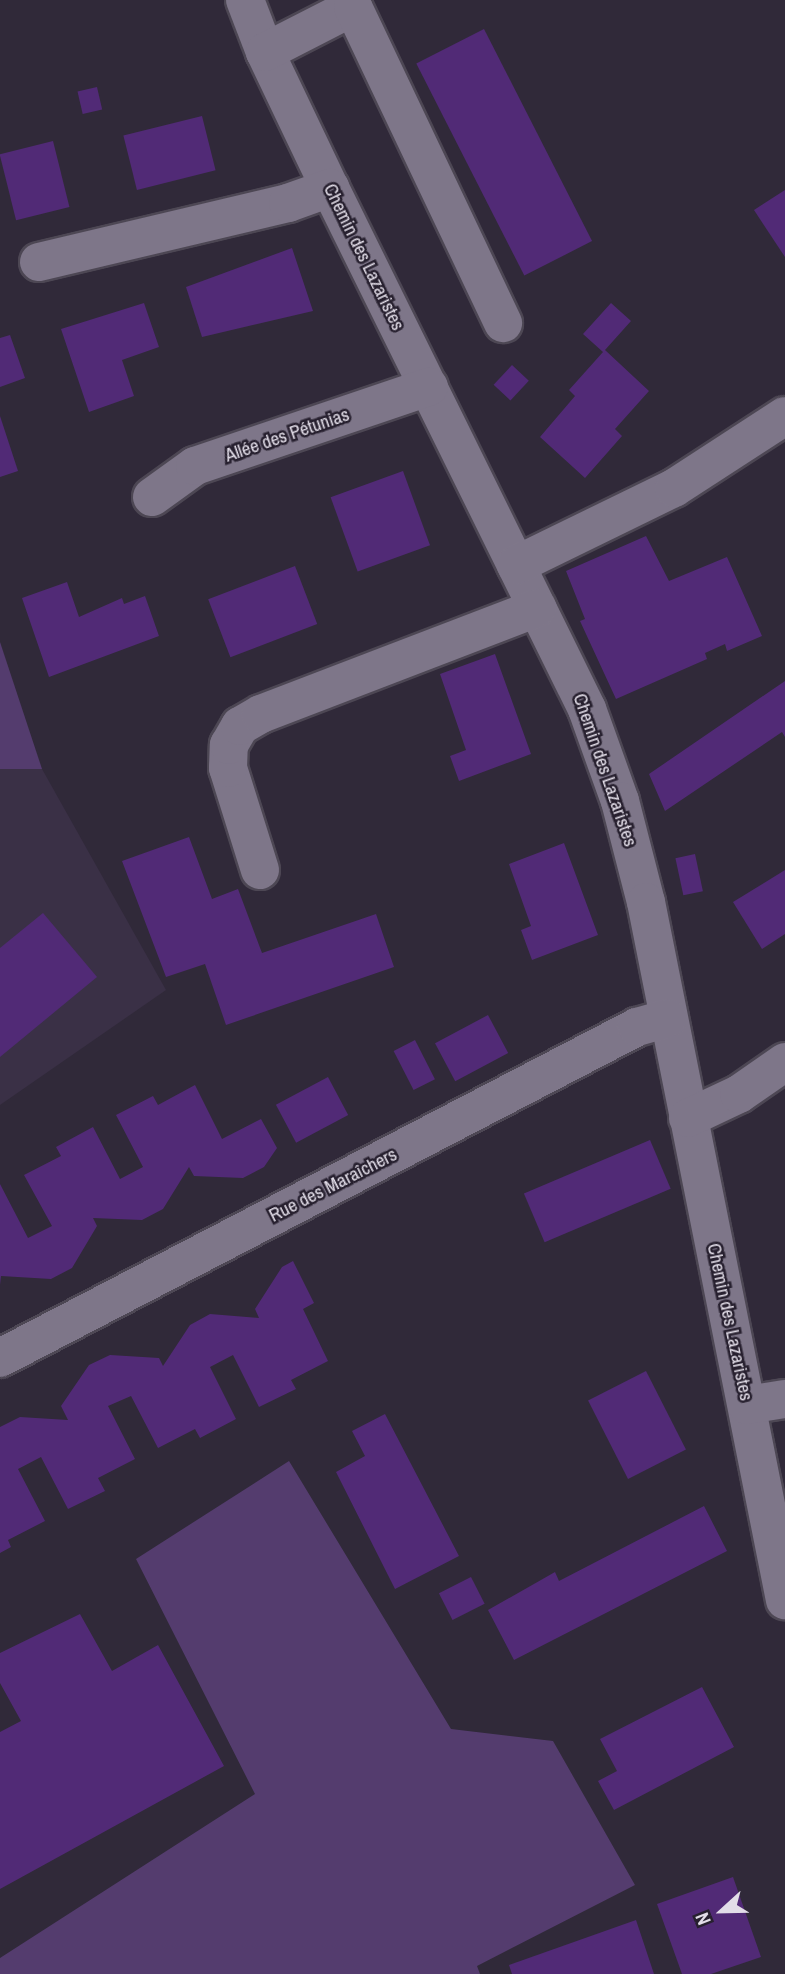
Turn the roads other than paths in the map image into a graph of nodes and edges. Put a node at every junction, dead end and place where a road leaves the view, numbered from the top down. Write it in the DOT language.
graph roads {
  1 [pos="245,0"];
  2 [pos="353,4"];
  3 [pos="265,51"];
  4 [pos="330,188"];
  5 [pos="39,262"];
  6 [pos="503,323"];
  7 [pos="429,387"];
  8 [pos="785,416"];
  9 [pos="152,497"];
  10 [pos="516,565"];
  11 [pos="537,608"];
  12 [pos="260,870"];
  13 [pos="668,1018"];
  14 [pos="785,1062"];
  15 [pos="688,1118"];
  16 [pos="0,1358"];
  17 [pos="785,1399"];
  18 [pos="747,1405"];
  19 [pos="785,1600"];
  1 -- 3 [label="street, Chemin des Lazaristes"];
  2 -- 3 [label="street"];
  2 -- 6 [label="street"];
  3 -- 4 [label="street, Chemin des Lazaristes"];
  4 -- 5 [label="street"];
  4 -- 7 [label="street, Chemin des Lazaristes"];
  7 -- 9 [label="street, Allée des Pétunias"];
  7 -- 10 [label="street, Chemin des Lazaristes"];
  8 -- 10 [label="street"];
  10 -- 11 [label="street, Chemin des Lazaristes"];
  11 -- 12 [label="street"];
  11 -- 13 [label="street, Chemin des Lazaristes"];
  13 -- 15 [label="street, Chemin des Lazaristes"];
  13 -- 16 [label="street, Rue des Maraîchers"];
  14 -- 15 [label="street"];
  15 -- 18 [label="street, Chemin des Lazaristes"];
  17 -- 18 [label="street"];
  18 -- 19 [label="street, Chemin des Lazaristes"];
}
